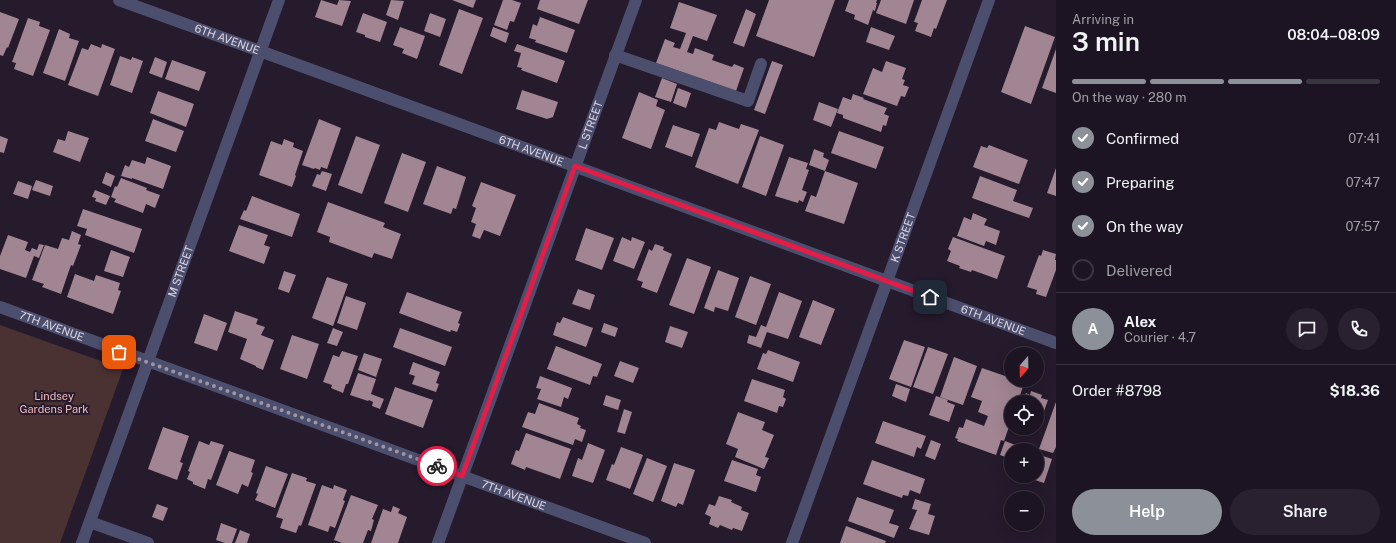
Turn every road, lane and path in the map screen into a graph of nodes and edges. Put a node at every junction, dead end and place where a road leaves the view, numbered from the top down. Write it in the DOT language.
graph roads {
  1 [pos="119,0"];
  2 [pos="279,0"];
  3 [pos="636,0"];
  4 [pos="989,0"];
  5 [pos="260,50"];
  6 [pos="615,56"];
  7 [pos="761,64"];
  8 [pos="575,166"];
  9 [pos="887,280"];
  10 [pos="0,307"];
  11 [pos="1056,343"];
  12 [pos="147,362"];
  13 [pos="462,476"];
  14 [pos="90,522"];
  15 [pos="615,538"];
  16 [pos="82,543"];
  17 [pos="148,543"];
  18 [pos="438,543"];
  19 [pos="645,543"];
  20 [pos="792,543"];
  1 -- 5 [label="street, 6TH AVENUE"];
  2 -- 5 [label="street, M STREET"];
  3 -- 6 [label="street, L STREET"];
  4 -- 9 [label="street, K STREET"];
  5 -- 8 [label="street, 6TH AVENUE"];
  5 -- 12 [label="street, M STREET"];
  6 -- 7 [label="street"];
  6 -- 8 [label="street, L STREET"];
  8 -- 9 [label="street, 6TH AVENUE"];
  8 -- 13 [label="street, L STREET"];
  9 -- 11 [label="street, 6TH AVENUE"];
  9 -- 20 [label="street, K STREET"];
  10 -- 12 [label="street, 7TH AVENUE"];
  12 -- 13 [label="street, 7TH AVENUE"];
  12 -- 14 [label="street, M STREET"];
  13 -- 15 [label="street, 7TH AVENUE"];
  13 -- 18 [label="street, L STREET"];
  14 -- 16 [label="street, M STREET"];
  14 -- 17 [label="street"];
  15 -- 19 [label="street, 7TH AVENUE"];
}
